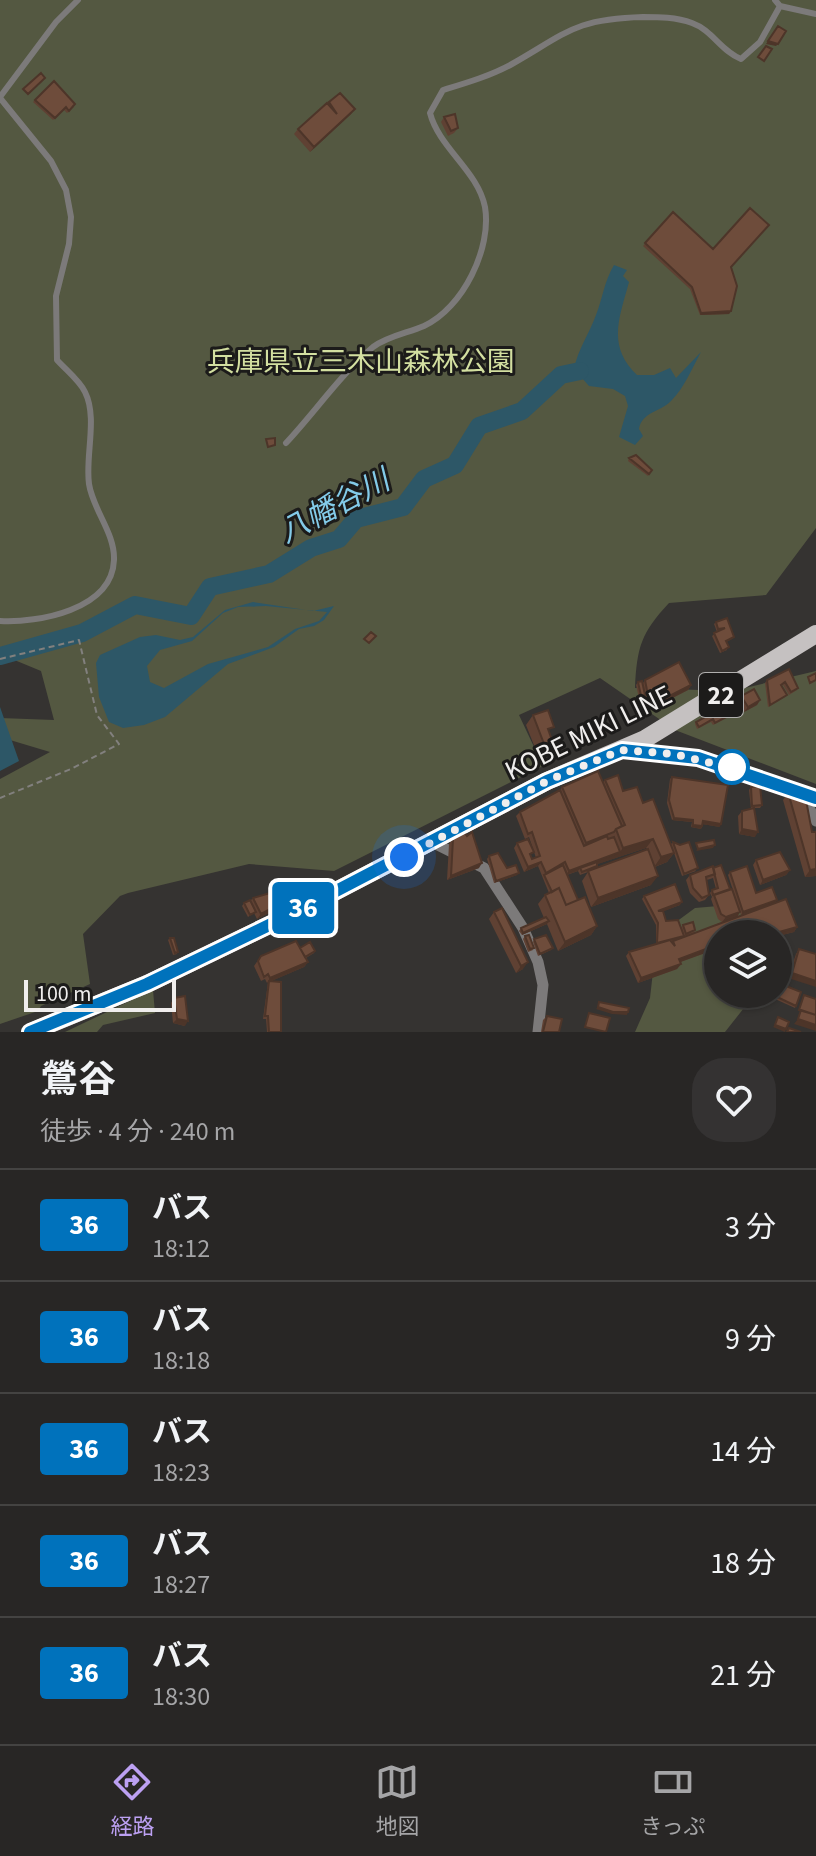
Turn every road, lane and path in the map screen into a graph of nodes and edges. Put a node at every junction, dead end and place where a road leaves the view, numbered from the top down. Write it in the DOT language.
graph roads {
  1 [pos="78,0"];
  2 [pos="777,3"];
  3 [pos="816,14"];
  4 [pos="0,97"];
  5 [pos="286,443"];
  6 [pos="0,621"];
  7 [pos="816,634"];
  8 [pos="0,659"];
  9 [pos="622,750"];
  10 [pos="801,793"];
  11 [pos="0,798"];
  12 [pos="816,798"];
  13 [pos="816,821"];
  14 [pos="432,842"];
  15 [pos="31,1032"];
  16 [pos="538,1032"];
  1 -- 4 [label="lane"];
  2 -- 3 [label="lane"];
  2 -- 5 [label="lane"];
  4 -- 6 [label="lane"];
  7 -- 9 [label="main road, KOBE MIKI LINE / 22"];
  8 -- 11 [label="path"];
  9 -- 10 [label="street"];
  9 -- 14 [label="main road, KOBE MIKI LINE / 22"];
  10 -- 12 [label="street"];
  10 -- 13 [label="street"];
  14 -- 15 [label="main road, KOBE MIKI LINE / 22"];
  14 -- 16 [label="street"];
}
